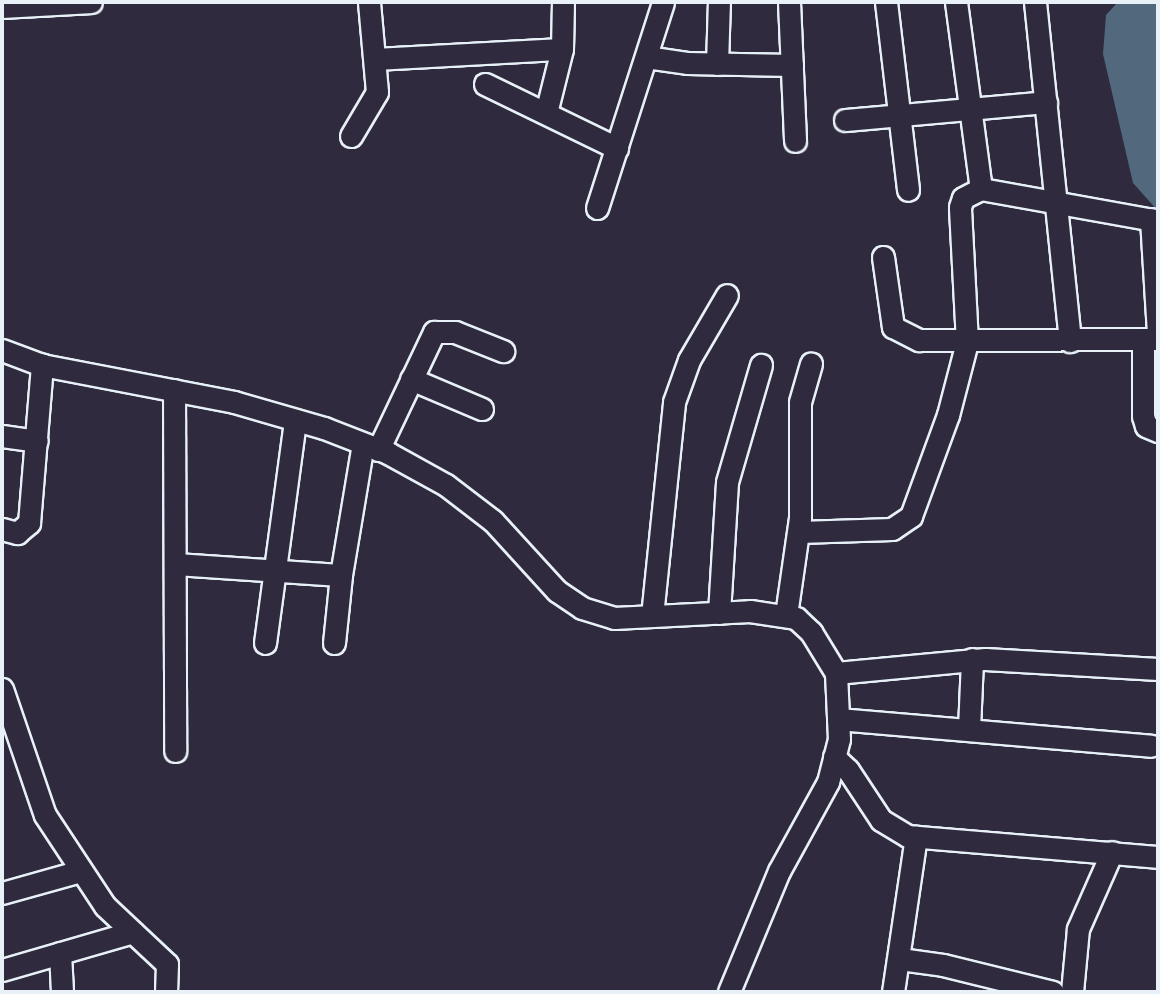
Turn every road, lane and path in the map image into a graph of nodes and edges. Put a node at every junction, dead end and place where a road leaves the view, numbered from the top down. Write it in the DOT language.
graph roads {
  1 [pos="91,2"];
  2 [pos="369,2"];
  3 [pos="563,2"];
  4 [pos="663,2"];
  5 [pos="719,2"];
  6 [pos="789,2"];
  7 [pos="886,2"];
  8 [pos="956,2"];
  9 [pos="1035,2"];
  10 [pos="2,7"];
  11 [pos="562,49"];
  12 [pos="646,57"];
  13 [pos="375,59"];
  14 [pos="717,64"];
  15 [pos="792,65"];
  16 [pos="485,83"];
  17 [pos="1046,102"];
  18 [pos="970,108"];
  19 [pos="546,113"];
  20 [pos="899,114"];
  21 [pos="845,120"];
  22 [pos="351,136"];
  23 [pos="795,141"];
  24 [pos="617,148"];
  25 [pos="981,189"];
  26 [pos="908,190"];
  27 [pos="1056,200"];
  28 [pos="597,208"];
  29 [pos="1155,220"];
  30 [pos="883,257"];
  31 [pos="727,295"];
  32 [pos="1153,337"];
  33 [pos="1070,341"];
  34 [pos="967,342"];
  35 [pos="2,350"];
  36 [pos="503,351"];
  37 [pos="811,364"];
  38 [pos="43,365"];
  39 [pos="761,365"];
  40 [pos="411,379"];
  41 [pos="174,390"];
  42 [pos="482,409"];
  43 [pos="295,420"];
  44 [pos="1158,431"];
  45 [pos="2,436"];
  46 [pos="37,441"];
  47 [pos="371,447"];
  48 [pos="2,529"];
  49 [pos="799,532"];
  50 [pos="175,564"];
  51 [pos="274,571"];
  52 [pos="341,575"];
  53 [pos="719,613"];
  54 [pos="786,615"];
  55 [pos="652,616"];
  56 [pos="265,643"];
  57 [pos="334,643"];
  58 [pos="972,659"];
  59 [pos="1158,669"];
  60 [pos="836,673"];
  61 [pos="2,689"];
  62 [pos="838,719"];
  63 [pos="969,729"];
  64 [pos="1151,746"];
  65 [pos="175,751"];
  66 [pos="834,757"];
  67 [pos="916,837"];
  68 [pos="1112,852"];
  69 [pos="1158,857"];
  70 [pos="81,871"];
  71 [pos="2,893"];
  72 [pos="132,932"];
  73 [pos="60,953"];
  74 [pos="900,959"];
  75 [pos="2,970"];
  76 [pos="62,992"];
  77 [pos="166,992"];
  78 [pos="729,992"];
  79 [pos="893,992"];
  80 [pos="1053,992"];
  81 [pos="1072,992"];
  1 -- 10 [label="street"];
  2 -- 13 [label="street"];
  3 -- 11 [label="street"];
  4 -- 12 [label="street"];
  5 -- 14 [label="street"];
  6 -- 15 [label="street"];
  7 -- 20 [label="street"];
  8 -- 18 [label="street"];
  9 -- 17 [label="street"];
  11 -- 13 [label="street"];
  11 -- 19 [label="street"];
  12 -- 14 [label="street"];
  12 -- 24 [label="street"];
  13 -- 22 [label="street"];
  14 -- 15 [label="street"];
  15 -- 23 [label="street"];
  16 -- 19 [label="street"];
  17 -- 18 [label="street"];
  17 -- 27 [label="street"];
  18 -- 20 [label="street"];
  18 -- 25 [label="street"];
  19 -- 24 [label="street"];
  20 -- 21 [label="street"];
  20 -- 26 [label="street"];
  24 -- 28 [label="street"];
  25 -- 27 [label="street"];
  25 -- 34 [label="street"];
  27 -- 29 [label="street"];
  27 -- 33 [label="street"];
  29 -- 32 [label="street"];
  30 -- 34 [label="street"];
  31 -- 55 [label="street"];
  32 -- 33 [label="street"];
  32 -- 44 [label="street"];
  33 -- 34 [label="street"];
  34 -- 49 [label="street"];
  35 -- 38 [label="street"];
  36 -- 40 [label="street"];
  37 -- 49 [label="street"];
  38 -- 41 [label="street"];
  38 -- 46 [label="street"];
  39 -- 53 [label="street"];
  40 -- 42 [label="street"];
  40 -- 47 [label="street"];
  41 -- 43 [label="street"];
  41 -- 50 [label="street"];
  43 -- 47 [label="street"];
  43 -- 51 [label="street"];
  45 -- 46 [label="street"];
  46 -- 48 [label="street"];
  47 -- 52 [label="street"];
  47 -- 55 [label="street"];
  49 -- 54 [label="street"];
  50 -- 51 [label="street"];
  50 -- 65 [label="street"];
  51 -- 52 [label="street"];
  51 -- 56 [label="street"];
  52 -- 57 [label="street"];
  53 -- 54 [label="street"];
  53 -- 55 [label="street"];
  54 -- 60 [label="street"];
  58 -- 59 [label="street"];
  58 -- 60 [label="street"];
  58 -- 63 [label="street"];
  60 -- 62 [label="street"];
  61 -- 70 [label="street"];
  62 -- 63 [label="street"];
  62 -- 66 [label="street"];
  63 -- 64 [label="street"];
  66 -- 67 [label="street"];
  66 -- 78 [label="street"];
  67 -- 68 [label="street"];
  67 -- 74 [label="street"];
  68 -- 69 [label="street"];
  68 -- 81 [label="street"];
  70 -- 71 [label="street"];
  70 -- 72 [label="street"];
  72 -- 73 [label="street"];
  72 -- 77 [label="street"];
  73 -- 75 [label="street"];
  73 -- 76 [label="street"];
  74 -- 79 [label="street"];
  74 -- 80 [label="street"];
}
